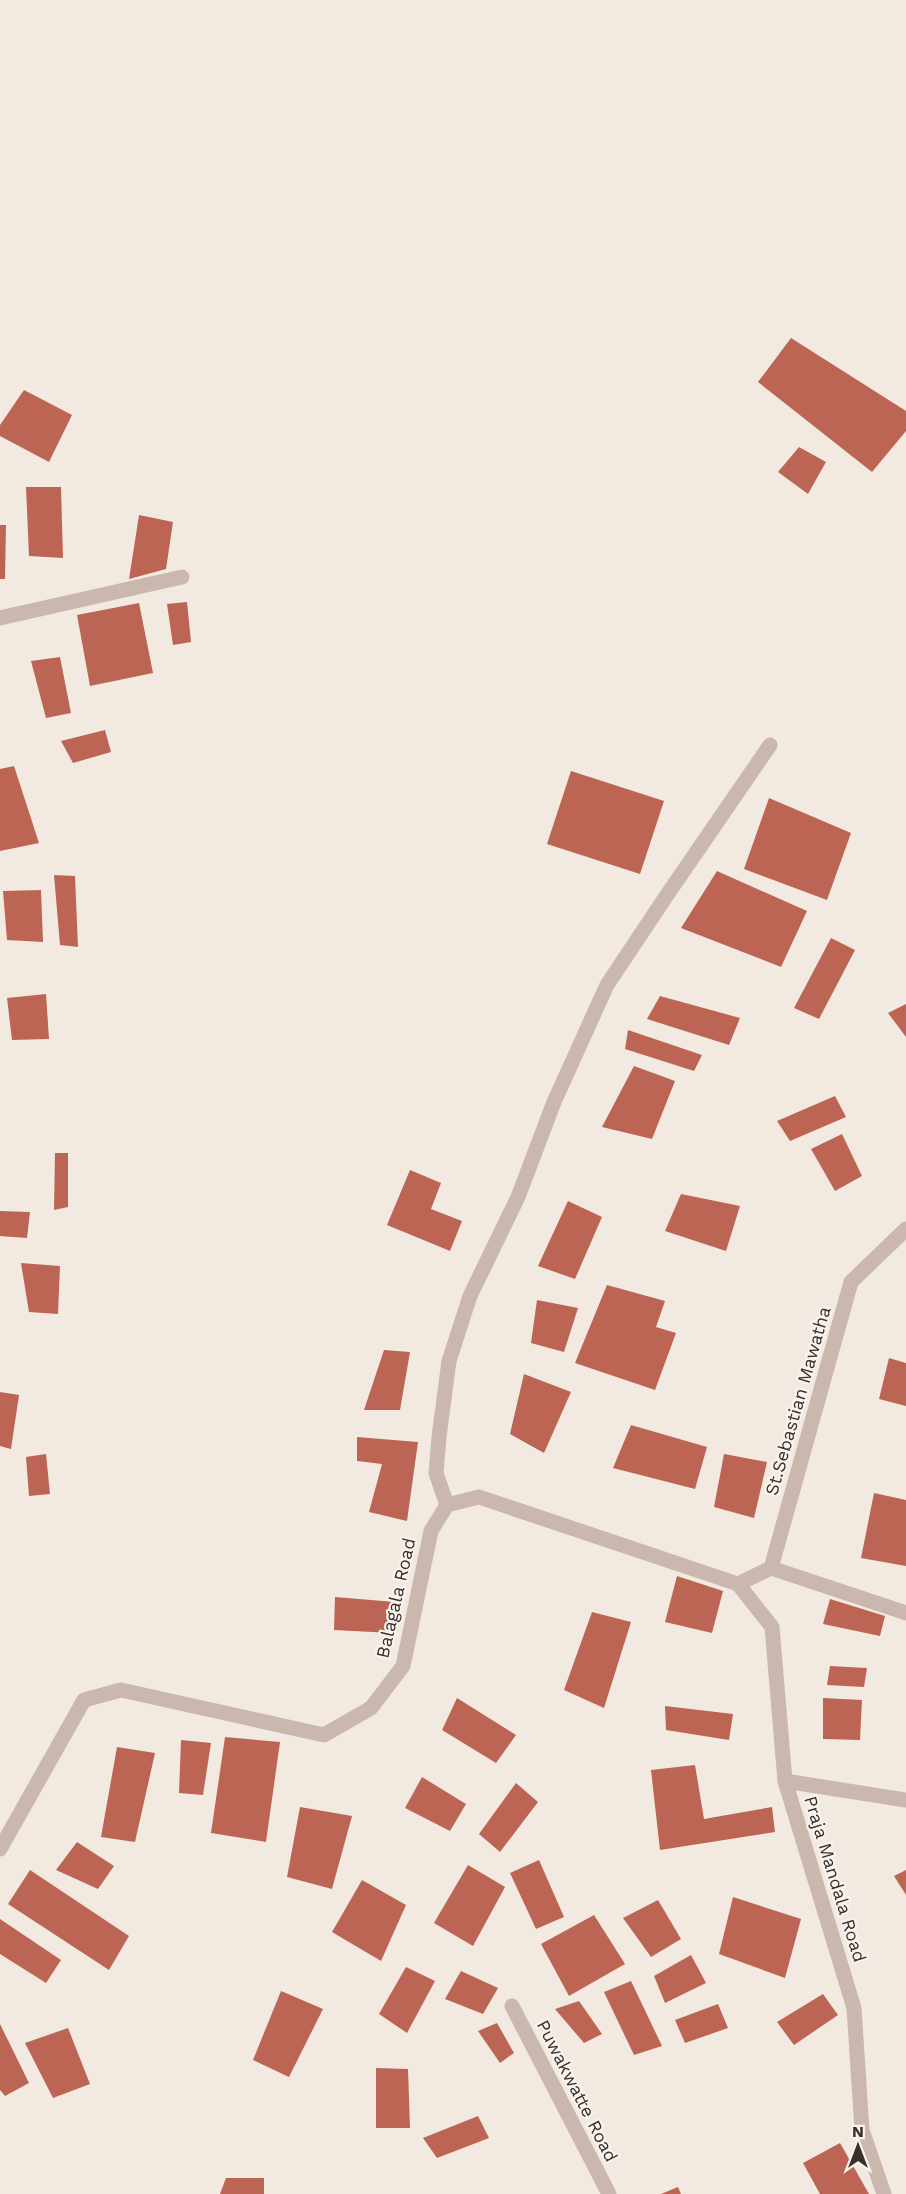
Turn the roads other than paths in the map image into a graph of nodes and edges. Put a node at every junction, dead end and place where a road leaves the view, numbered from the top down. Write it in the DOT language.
graph roads {
  1 [pos="182,577"];
  2 [pos="0,618"];
  3 [pos="770,745"];
  4 [pos="906,1229"];
  5 [pos="447,1505"];
  6 [pos="771,1568"];
  7 [pos="738,1584"];
  8 [pos="906,1613"];
  9 [pos="785,1781"];
  10 [pos="906,1800"];
  11 [pos="0,1849"];
  12 [pos="512,2006"];
  13 [pos="609,2194"];
  14 [pos="884,2194"];
  1 -- 2 [label="street"];
  3 -- 5 [label="street"];
  4 -- 6 [label="street, St.Sebastian Mawatha"];
  5 -- 7 [label="street"];
  5 -- 11 [label="street, Balagala Road"];
  6 -- 7 [label="street"];
  6 -- 8 [label="street"];
  7 -- 9 [label="street, Praja Mandala Road"];
  9 -- 10 [label="street"];
  9 -- 14 [label="street, Praja Mandala Road"];
  12 -- 13 [label="street, Puwakwatte Road"];
}
